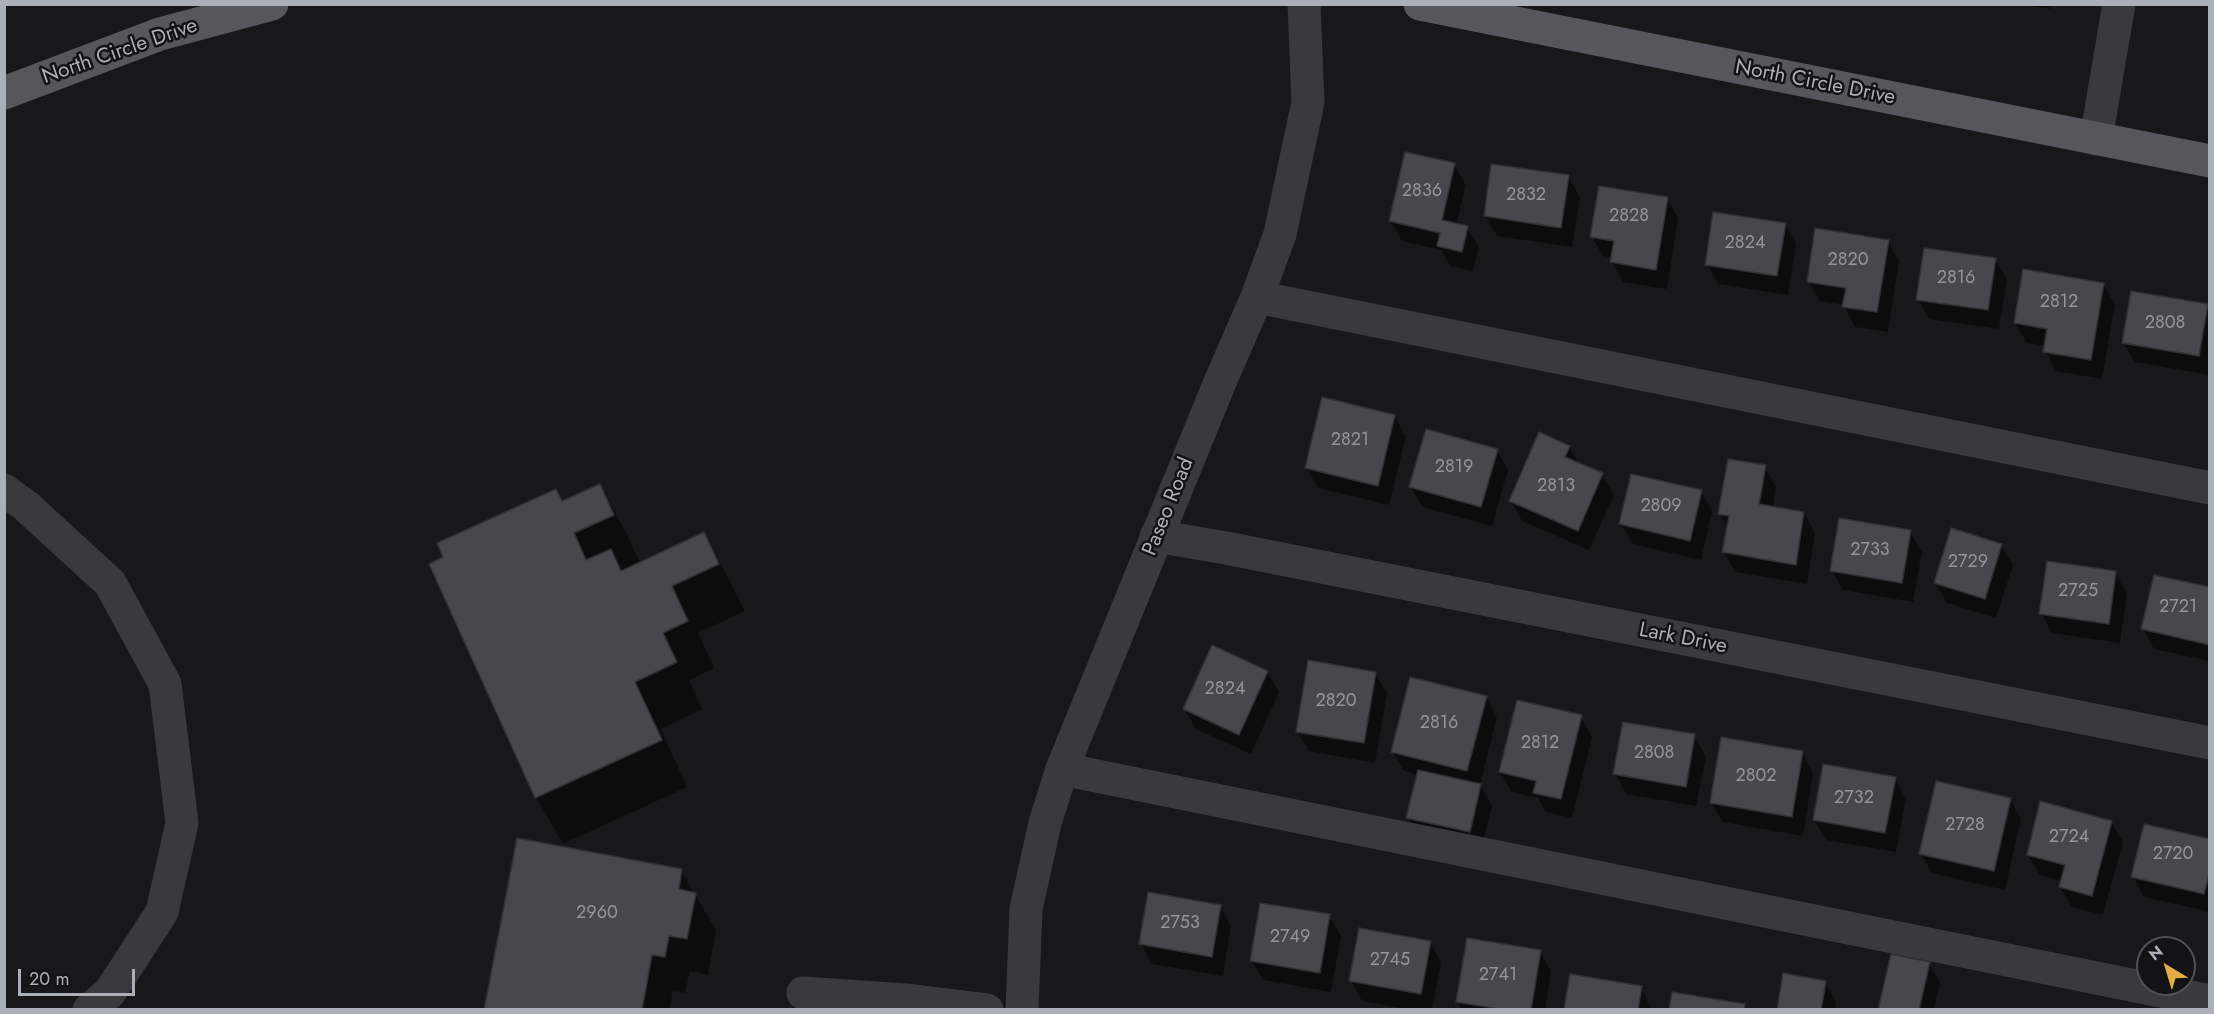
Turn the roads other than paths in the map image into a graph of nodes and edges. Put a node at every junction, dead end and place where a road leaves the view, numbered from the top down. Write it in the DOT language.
graph roads {
  1 [pos="272,4"];
  2 [pos="1304,4"];
  3 [pos="1420,4"];
  4 [pos="2120,4"];
  5 [pos="4,93"];
  6 [pos="2096,139"];
  7 [pos="2210,161"];
  8 [pos="1257,297"];
  9 [pos="2210,488"];
  10 [pos="4,490"];
  11 [pos="1156,536"];
  12 [pos="2210,743"];
  13 [pos="1062,769"];
  14 [pos="803,993"];
  15 [pos="2210,1001"];
  16 [pos="89,1010"];
  17 [pos="987,1010"];
  18 [pos="1022,1010"];
  1 -- 5 [label="main road, North Circle Drive"];
  2 -- 8 [label="street, Paseo Road"];
  3 -- 6 [label="main road, North Circle Drive"];
  4 -- 6 [label="street"];
  6 -- 7 [label="main road, North Circle Drive"];
  8 -- 9 [label="street"];
  8 -- 11 [label="street, Paseo Road"];
  10 -- 16 [label="street"];
  11 -- 12 [label="street, Lark Drive"];
  11 -- 13 [label="street, Paseo Road"];
  13 -- 15 [label="street"];
  13 -- 18 [label="street, Paseo Road"];
  14 -- 17 [label="street"];
}
